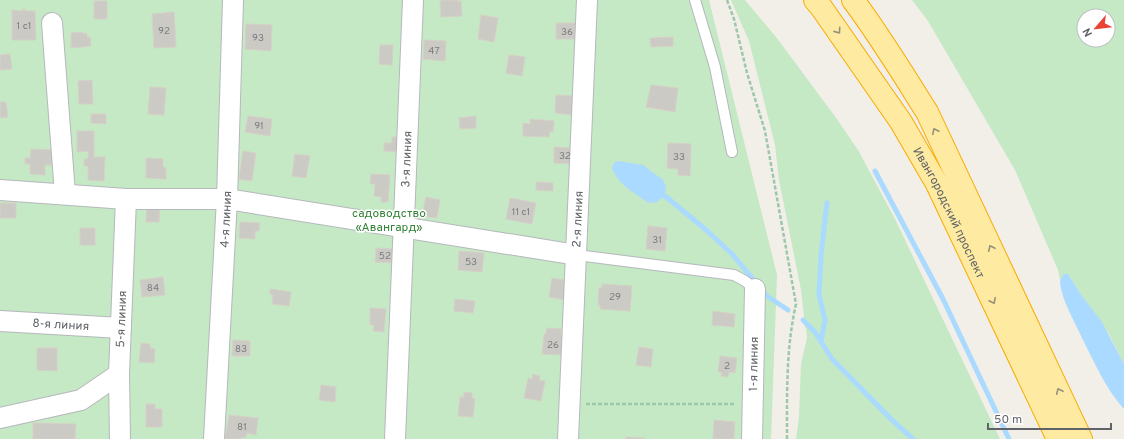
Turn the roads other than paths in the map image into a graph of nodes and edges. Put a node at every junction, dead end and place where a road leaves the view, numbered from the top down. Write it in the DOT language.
graph roads {
  1 [pos="233,0"];
  2 [pos="413,0"];
  3 [pos="587,0"];
  4 [pos="695,0"];
  5 [pos="814,0"];
  6 [pos="853,0"];
  7 [pos="52,23"];
  8 [pos="732,152"];
  9 [pos="0,190"];
  10 [pos="65,194"];
  11 [pos="126,199"];
  12 [pos="227,199"];
  13 [pos="403,228"];
  14 [pos="577,255"];
  15 [pos="755,289"];
  16 [pos="0,321"];
  17 [pos="121,328"];
  18 [pos="119,374"];
  19 [pos="0,418"];
  20 [pos="120,439"];
  21 [pos="214,439"];
  22 [pos="395,439"];
  23 [pos="568,439"];
  24 [pos="752,439"];
  25 [pos="1058,439"];
  26 [pos="1082,439"];
  1 -- 12 [label="street, 4-я линия"];
  2 -- 13 [label="street, 3-я линия"];
  3 -- 14 [label="street, 2-я линия"];
  4 -- 8 [label="lane"];
  5 -- 25 [label="highway, Ивангородский проспект, one-way"];
  26 -- 6 [label="highway, Ивангородский проспект, one-way"];
  7 -- 10 [label="street"];
  9 -- 10 [label="street"];
  10 -- 11 [label="street"];
  11 -- 12 [label="street"];
  11 -- 17 [label="street, 5-я линия"];
  12 -- 13 [label="street"];
  12 -- 21 [label="street, 4-я линия"];
  13 -- 14 [label="street"];
  13 -- 22 [label="street, 3-я линия"];
  14 -- 15 [label="lane"];
  14 -- 23 [label="street, 2-я линия"];
  15 -- 24 [label="street, 1-я линия"];
  16 -- 17 [label="street, 8-я линия"];
  17 -- 18 [label="street, 5-я линия"];
  18 -- 19 [label="street"];
  18 -- 20 [label="street, 5-я линия"];
}
